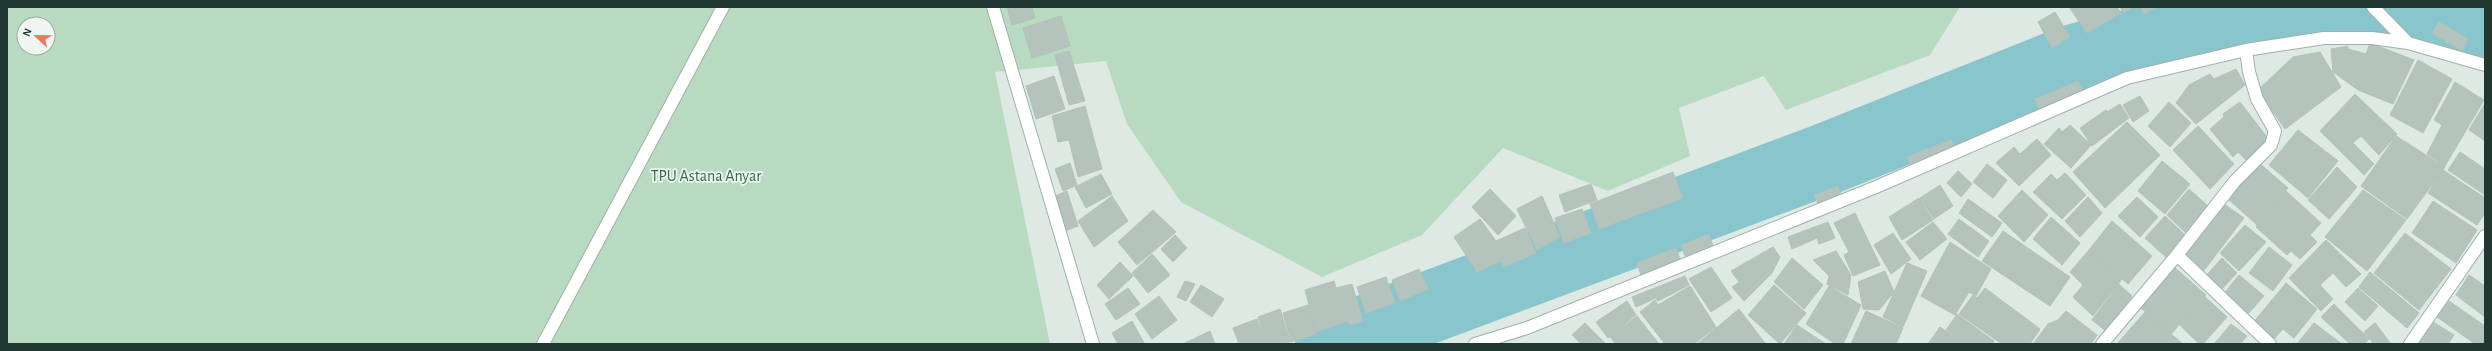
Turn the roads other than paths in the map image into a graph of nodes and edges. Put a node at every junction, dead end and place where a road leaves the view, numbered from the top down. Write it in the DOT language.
graph roads {
  1 [pos="723,7"];
  2 [pos="992,7"];
  3 [pos="2375,9"];
  4 [pos="2408,43"];
  5 [pos="2246,50"];
  6 [pos="2485,65"];
  7 [pos="2485,236"];
  8 [pos="2177,255"];
  9 [pos="542,344"];
  10 [pos="1093,344"];
  11 [pos="1475,344"];
  12 [pos="2102,344"];
  13 [pos="2270,344"];
  14 [pos="2410,344"];
  1 -- 9 [label="street"];
  2 -- 10 [label="street"];
  3 -- 4 [label="street"];
  4 -- 5 [label="street"];
  4 -- 6 [label="street"];
  5 -- 8 [label="street"];
  5 -- 11 [label="street"];
  7 -- 14 [label="street"];
  8 -- 12 [label="street"];
  8 -- 13 [label="street"];
}
